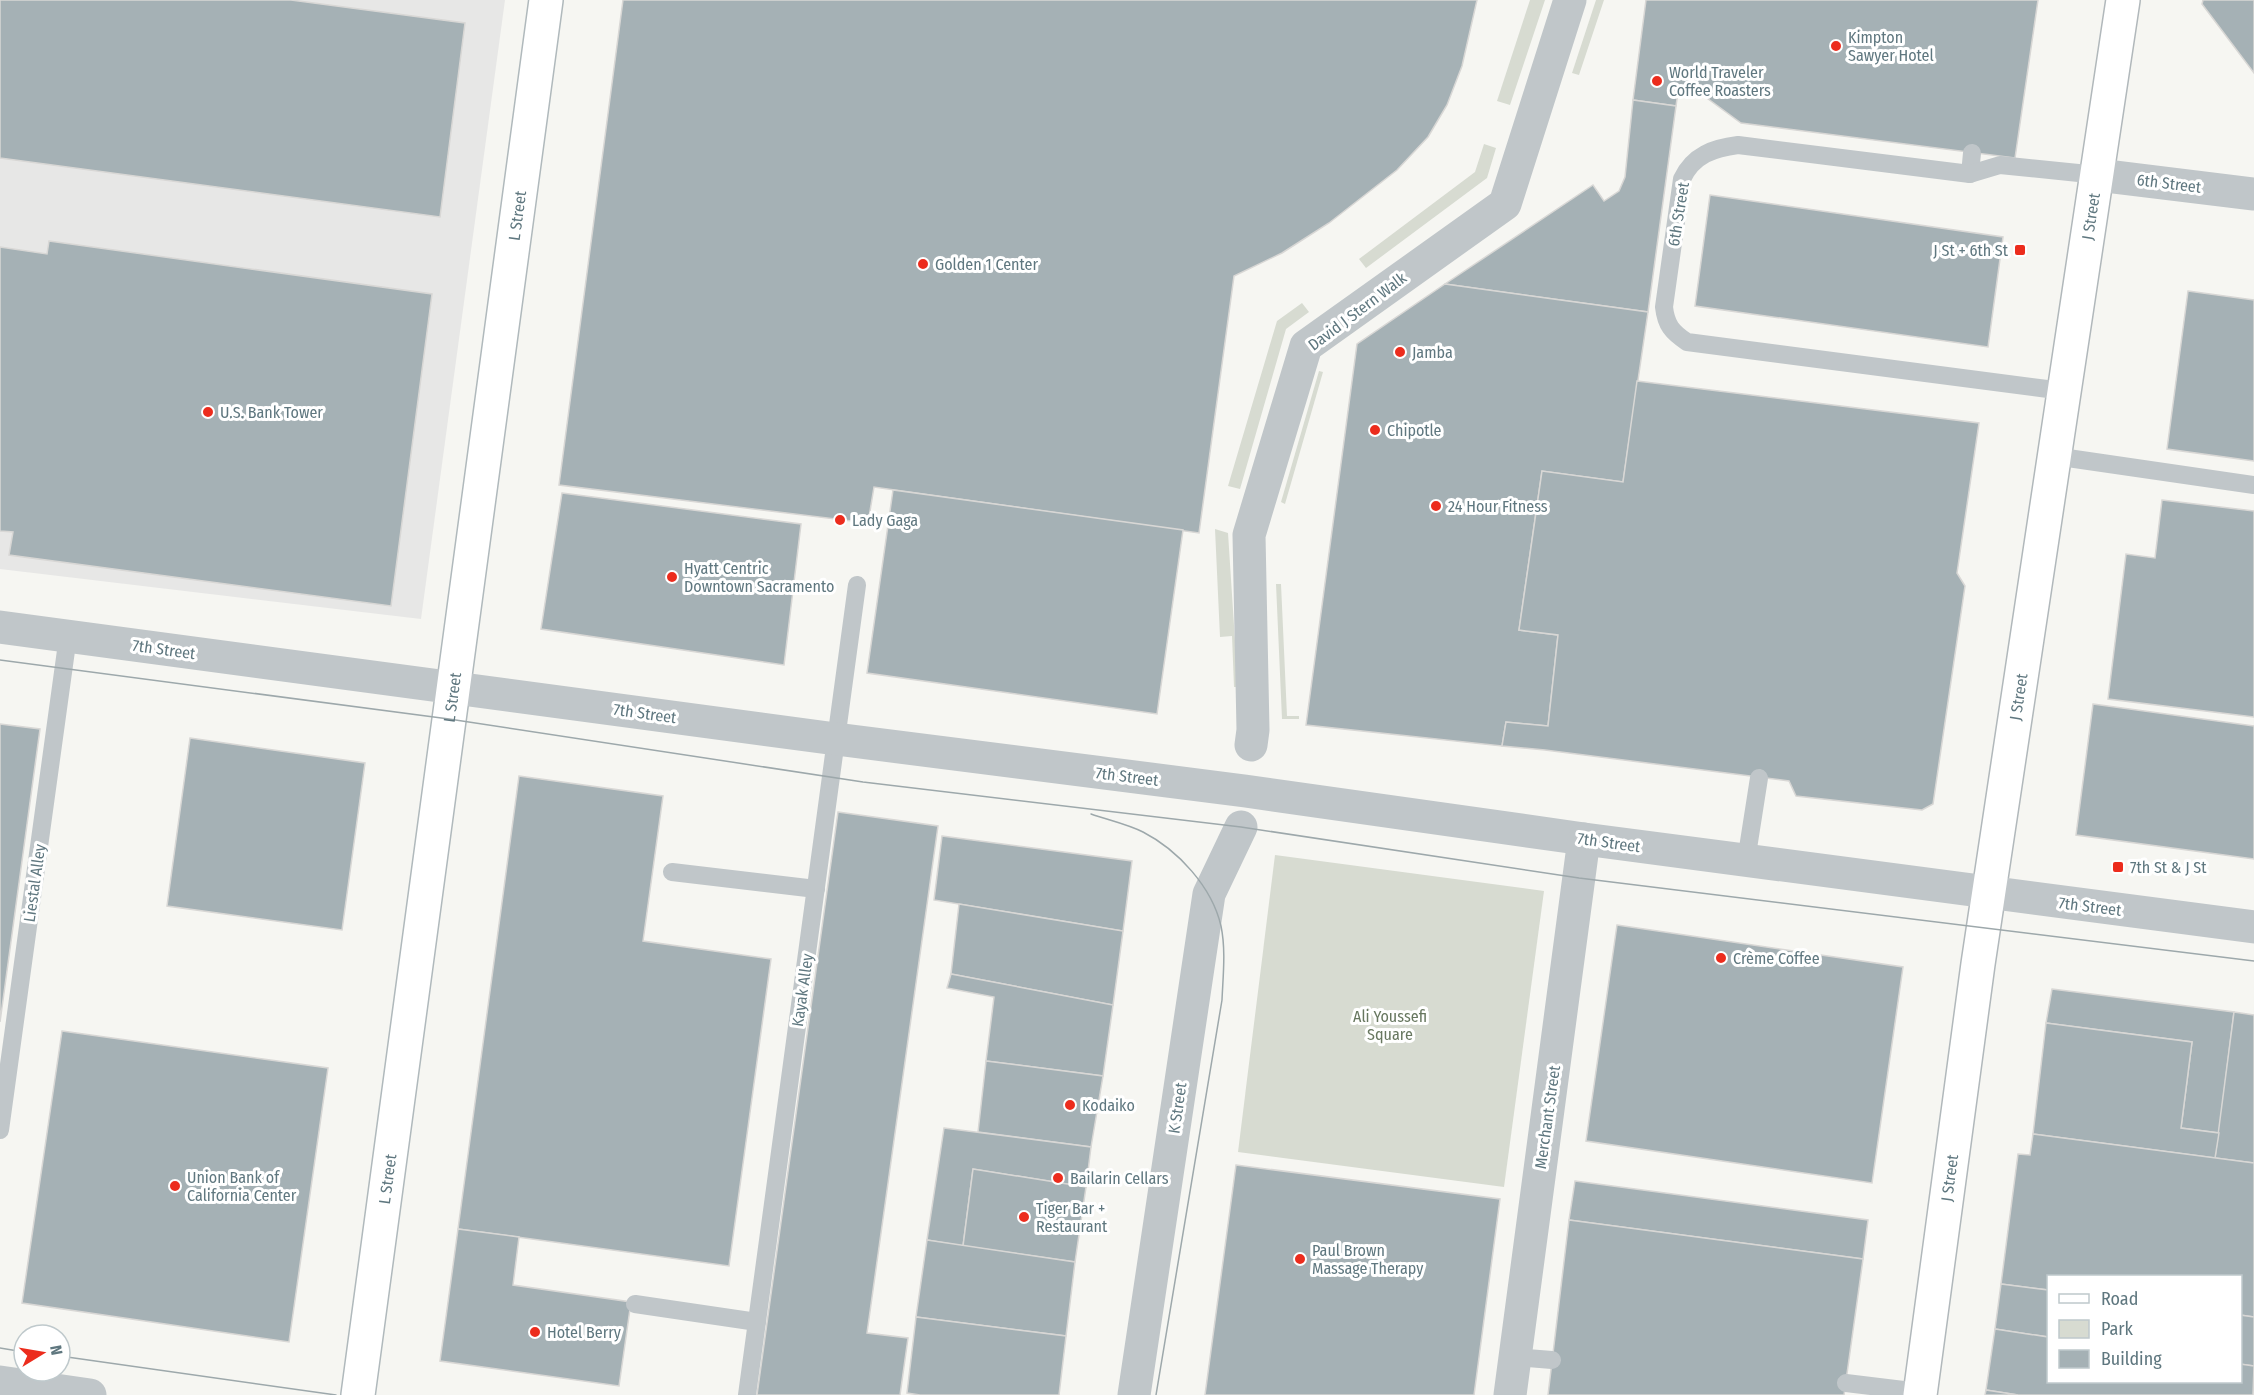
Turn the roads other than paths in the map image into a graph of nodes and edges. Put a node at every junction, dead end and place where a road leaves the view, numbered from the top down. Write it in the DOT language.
graph roads {
  1 [pos="546,0"];
  2 [pos="1570,0"];
  3 [pos="2123,0"];
  4 [pos="1972,153"];
  5 [pos="1970,174"];
  6 [pos="2098,175"];
  7 [pos="2254,194"];
  8 [pos="2063,391"];
  9 [pos="2054,456"];
  10 [pos="2254,485"];
  11 [pos="857,585"];
  12 [pos="0,627"];
  13 [pos="68,636"];
  14 [pos="453,687"];
  15 [pos="836,739"];
  16 [pos="1251,745"];
  17 [pos="1759,778"];
  18 [pos="1241,827"];
  19 [pos="1584,839"];
  20 [pos="1746,861"];
  21 [pos="672,872"];
  22 [pos="816,889"];
  23 [pos="1989,893"];
  24 [pos="2254,927"];
  25 [pos="0,1130"];
  26 [pos="635,1304"];
  27 [pos="757,1322"];
  28 [pos="1515,1357"];
  29 [pos="1552,1360"];
  30 [pos="0,1382"];
  31 [pos="1845,1383"];
  32 [pos="1920,1394"];
  33 [pos="90,1395"];
  34 [pos="358,1395"];
  35 [pos="747,1395"];
  36 [pos="1134,1395"];
  37 [pos="1510,1395"];
  1 -- 14 [label="main road, L Street"];
  2 -- 16 [label="street, David J Stern Walk"];
  3 -- 6 [label="main road, J Street"];
  4 -- 5 [label="lane"];
  5 -- 6 [label="lane, 6th Street"];
  5 -- 8 [label="lane, 6th Street"];
  6 -- 7 [label="street, 6th Street"];
  6 -- 8 [label="main road, J Street"];
  8 -- 9 [label="main road, J Street"];
  9 -- 10 [label="lane"];
  9 -- 23 [label="main road, J Street"];
  11 -- 15 [label="lane, Kayak Alley"];
  12 -- 13 [label="street, 7th Street"];
  13 -- 14 [label="street, 7th Street"];
  13 -- 25 [label="lane, Liestal Alley"];
  14 -- 15 [label="street, 7th Street"];
  14 -- 34 [label="main road, L Street"];
  15 -- 19 [label="street, 7th Street"];
  15 -- 22 [label="lane, Kayak Alley"];
  17 -- 20 [label="lane"];
  18 -- 36 [label="street, K Street"];
  19 -- 20 [label="street, 7th Street"];
  19 -- 28 [label="street, Merchant Street"];
  20 -- 23 [label="street, 7th Street"];
  21 -- 22 [label="lane"];
  22 -- 27 [label="lane, Kayak Alley"];
  23 -- 24 [label="street, 7th Street"];
  23 -- 32 [label="main road, J Street"];
  26 -- 27 [label="lane"];
  27 -- 35 [label="lane, Kayak Alley"];
  28 -- 29 [label="lane"];
  28 -- 37 [label="street, Merchant Street"];
  30 -- 33 [label="street"];
  31 -- 32 [label="lane"];
}
